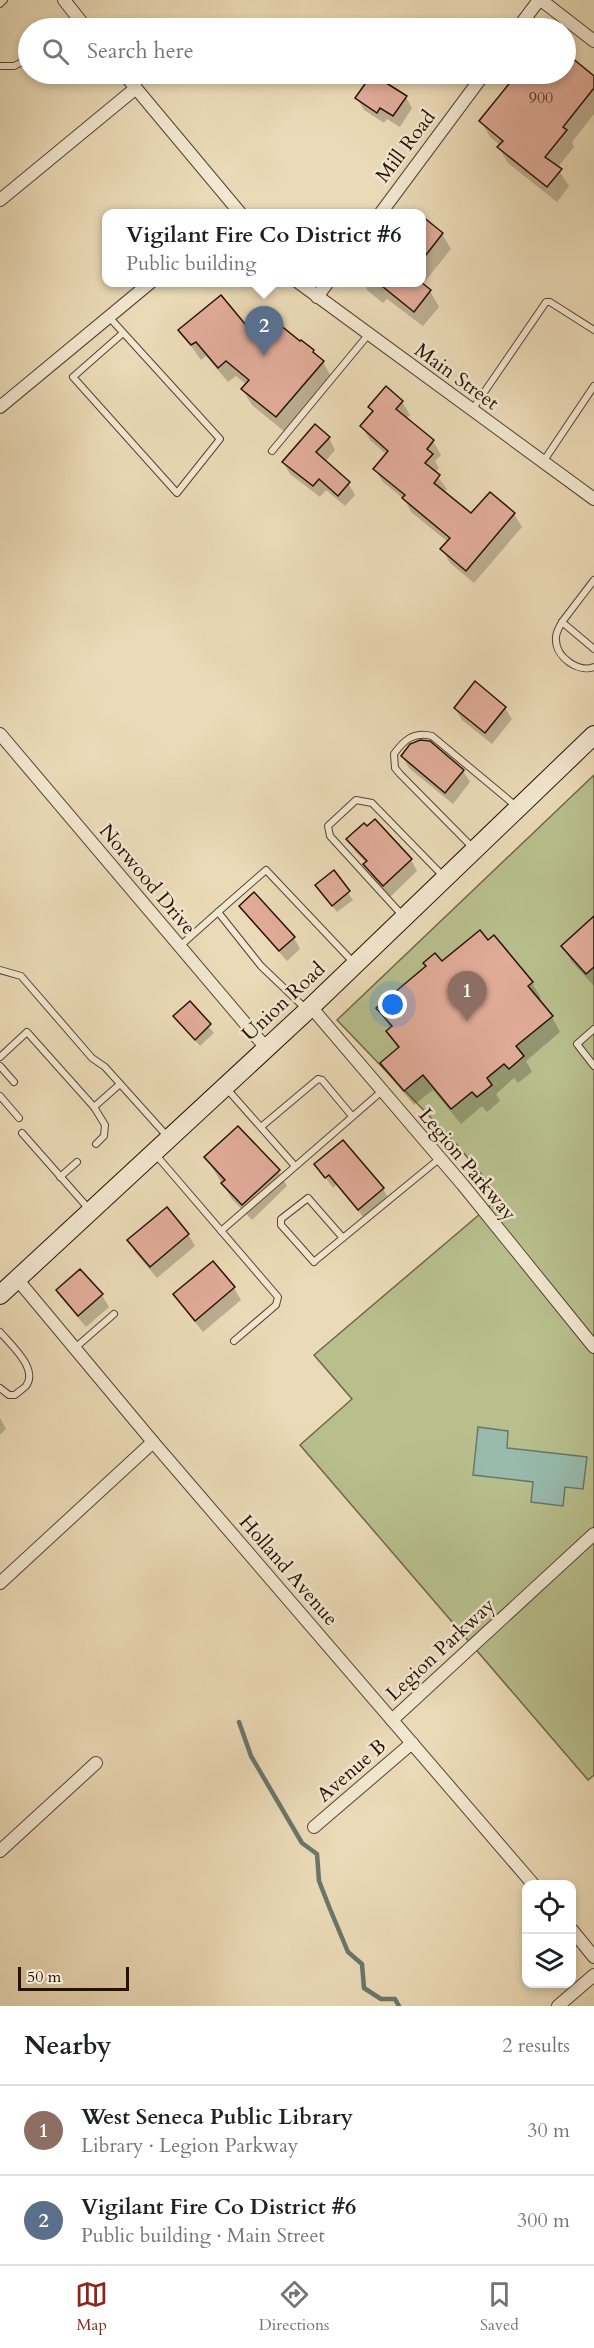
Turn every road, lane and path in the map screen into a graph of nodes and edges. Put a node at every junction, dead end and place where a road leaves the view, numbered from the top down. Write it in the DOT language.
graph roads {
  1 [pos="4,0"];
  2 [pos="64,0"];
  3 [pos="540,0"];
  4 [pos="0,4"];
  5 [pos="78,18"];
  6 [pos="526,18"];
  7 [pos="564,18"];
  8 [pos="576,27"];
  9 [pos="594,41"];
  10 [pos="18,64"];
  11 [pos="0,66"];
  12 [pos="133,84"];
  13 [pos="477,84"];
  14 [pos="136,88"];
  15 [pos="0,200"];
  16 [pos="236,209"];
  17 [pos="383,209"];
  18 [pos="145,287"];
  19 [pos="304,287"];
  20 [pos="324,287"];
  21 [pos="317,297"];
  22 [pos="109,317"];
  23 [pos="594,330"];
  24 [pos="123,333"];
  25 [pos="368,335"];
  26 [pos="594,386"];
  27 [pos="0,407"];
  28 [pos="472,410"];
  29 [pos="272,451"];
  30 [pos="543,462"];
  31 [pos="594,499"];
  32 [pos="594,580"];
  33 [pos="562,622"];
  34 [pos="594,649"];
  35 [pos="594,667"];
  36 [pos="594,735"];
  37 [pos="3,743"];
  38 [pos="518,808"];
  39 [pos="474,850"];
  40 [pos="445,878"];
  41 [pos="218,912"];
  42 [pos="403,917"];
  43 [pos="179,946"];
  44 [pos="355,964"];
  45 [pos="0,970"];
  46 [pos="309,1009"];
  47 [pos="594,1029"];
  48 [pos="266,1048"];
  49 [pos="0,1058"];
  50 [pos="0,1066"];
  51 [pos="594,1066"];
  52 [pos="14,1082"];
  53 [pos="120,1084"];
  54 [pos="225,1086"];
  55 [pos="381,1091"];
  56 [pos="0,1096"];
  57 [pos="94,1107"];
  58 [pos="352,1116"];
  59 [pos="19,1118"];
  60 [pos="261,1127"];
  61 [pos="22,1133"];
  62 [pos="169,1138"];
  63 [pos="96,1144"];
  64 [pos="154,1152"];
  65 [pos="439,1159"];
  66 [pos="77,1162"];
  67 [pos="296,1166"];
  68 [pos="60,1177"];
  69 [pos="91,1211"];
  70 [pos="221,1231"];
  71 [pos="343,1238"];
  72 [pos="17,1279"];
  73 [pos="0,1295"];
  74 [pos="114,1314"];
  75 [pos="0,1332"];
  76 [pos="234,1341"];
  77 [pos="594,1347"];
  78 [pos="75,1348"];
  79 [pos="0,1388"];
  80 [pos="153,1442"];
  81 [pos="594,1534"];
  82 [pos="0,1583"];
  83 [pos="392,1720"];
  84 [pos="412,1743"];
  85 [pos="96,1763"];
  86 [pos="314,1827"];
  87 [pos="0,1851"];
  88 [pos="530,1880"];
  89 [pos="575,1934"];
  90 [pos="594,1957"];
  91 [pos="594,1975"];
  92 [pos="558,2006"];
  1 -- 4 [label="lane"];
  2 -- 5 [label="street"];
  3 -- 6 [label="street"];
  3 -- 7 [label="street"];
  8 -- 9 [label="street"];
  10 -- 11 [label="lane"];
  12 -- 14 [label="street"];
  13 -- 17 [label="street, Mill Road"];
  14 -- 15 [label="street"];
  14 -- 16 [label="street"];
  18 -- 22 [label="street"];
  19 -- 21 [label="street, Main Street"];
  20 -- 21 [label="street"];
  21 -- 25 [label="street, Main Street"];
  22 -- 24 [label="lane"];
  22 -- 27 [label="street"];
  23 -- 28 [label="lane"];
  24 -- 24 [label="lane"];
  25 -- 28 [label="street, Main Street"];
  25 -- 29 [label="lane"];
  26 -- 30 [label="lane"];
  28 -- 30 [label="street, Main Street"];
  30 -- 31 [label="street, Main Street"];
  32 -- 33 [label="lane"];
  33 -- 34 [label="lane"];
  33 -- 35 [label="lane"];
  36 -- 38 [label="main road, Union Road"];
  37 -- 43 [label="street, Norwood Drive"];
  38 -- 39 [label="main road, Union Road"];
  38 -- 39 [label="lane"];
  39 -- 40 [label="main road, Union Road"];
  40 -- 42 [label="main road, Union Road"];
  40 -- 42 [label="lane"];
  41 -- 43 [label="lane"];
  41 -- 44 [label="lane"];
  41 -- 46 [label="lane"];
  42 -- 44 [label="main road, Union Road"];
  43 -- 48 [label="street, Norwood Drive"];
  44 -- 46 [label="main road, Union Road"];
  45 -- 53 [label="lane"];
  46 -- 48 [label="main road, Union Road"];
  46 -- 55 [label="street, Legion Parkway"];
  47 -- 51 [label="lane"];
  48 -- 54 [label="main road, Union Road"];
  49 -- 57 [label="lane"];
  50 -- 52 [label="lane"];
  53 -- 57 [label="lane"];
  53 -- 62 [label="lane"];
  54 -- 60 [label="lane"];
  54 -- 62 [label="main road, Union Road"];
  55 -- 58 [label="lane"];
  55 -- 65 [label="street, Legion Parkway"];
  56 -- 59 [label="lane"];
  57 -- 63 [label="lane"];
  58 -- 60 [label="lane"];
  58 -- 67 [label="lane"];
  60 -- 67 [label="lane"];
  61 -- 68 [label="lane"];
  62 -- 64 [label="main road, Union Road"];
  64 -- 69 [label="main road, Union Road"];
  64 -- 70 [label="lane"];
  65 -- 71 [label="lane"];
  65 -- 77 [label="street, Legion Parkway"];
  66 -- 68 [label="lane"];
  67 -- 70 [label="lane"];
  68 -- 69 [label="lane"];
  69 -- 72 [label="main road, Union Road"];
  70 -- 76 [label="lane"];
  71 -- 71 [label="lane"];
  72 -- 73 [label="main road, Union Road"];
  72 -- 78 [label="street, Holland Avenue"];
  74 -- 78 [label="lane"];
  75 -- 79 [label="lane"];
  78 -- 80 [label="street, Holland Avenue"];
  80 -- 82 [label="street"];
  80 -- 83 [label="street, Holland Avenue"];
  81 -- 83 [label="street, Legion Parkway"];
  83 -- 84 [label="street, Holland Avenue"];
  84 -- 86 [label="street, Avenue B"];
  84 -- 88 [label="street, Holland Avenue"];
  85 -- 87 [label="street"];
  89 -- 90 [label="street"];
  91 -- 92 [label="street"];
}
